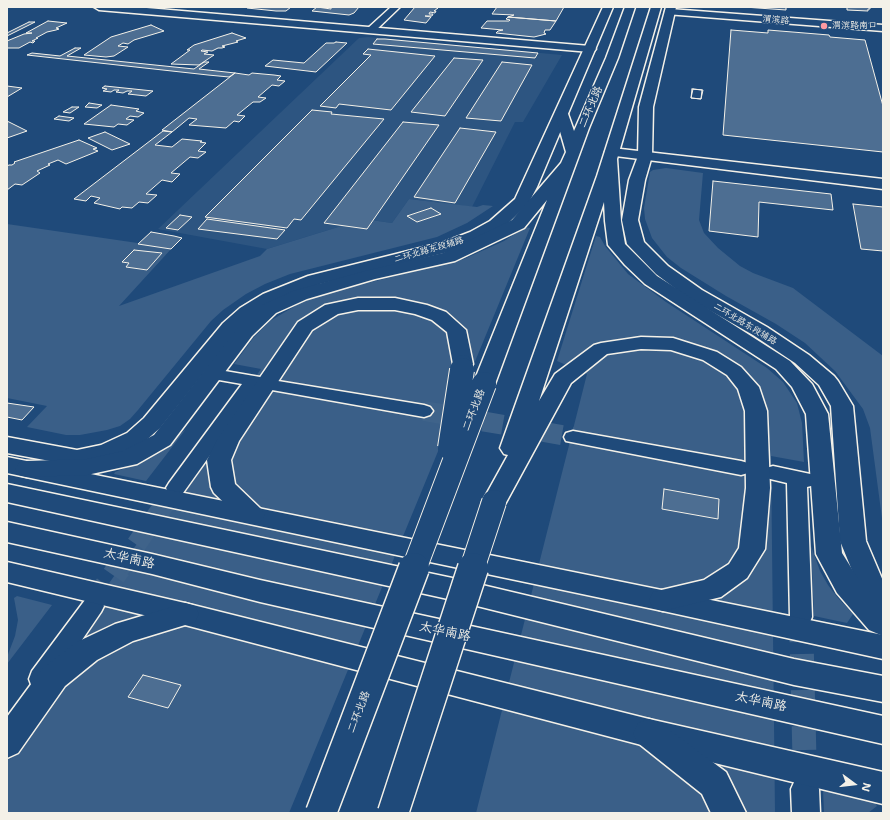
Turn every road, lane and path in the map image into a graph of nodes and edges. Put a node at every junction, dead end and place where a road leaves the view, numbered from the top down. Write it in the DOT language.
graph roads {
  1 [pos="99,7"];
  2 [pos="396,7"];
  3 [pos="608,7"];
  4 [pos="630,7"];
  5 [pos="667,9"];
  6 [pos="883,25"];
  7 [pos="883,28"];
  8 [pos="371,30"];
  9 [pos="590,49"];
  10 [pos="562,114"];
  11 [pos="611,156"];
  12 [pos="645,156"];
  13 [pos="571,158"];
  14 [pos="883,184"];
  15 [pos="225,376"];
  16 [pos="278,386"];
  17 [pos="424,411"];
  18 [pos="573,437"];
  19 [pos="7,444"];
  20 [pos="17,467"];
  21 [pos="741,468"];
  22 [pos="773,473"];
  23 [pos="176,488"];
  24 [pos="7,493"];
  25 [pos="442,495"];
  26 [pos="494,502"];
  27 [pos="252,515"];
  28 [pos="7,532"];
  29 [pos="7,572"];
  30 [pos="883,598"];
  31 [pos="663,600"];
  32 [pos="93,606"];
  33 [pos="185,614"];
  34 [pos="801,617"];
  35 [pos="883,624"];
  36 [pos="883,647"];
  37 [pos="883,689"];
  38 [pos="7,726"];
  39 [pos="883,730"];
  40 [pos="649,733"];
  41 [pos="7,743"];
  42 [pos="883,788"];
  43 [pos="321,813"];
  44 [pos="393,813"];
  45 [pos="729,813"];
  1 -- 8 [label="main road"];
  2 -- 8 [label="street"];
  3 -- 9 [label="main road, 二环北路东段辅路"];
  4 -- 13 [label="main road, 二环北路"];
  5 -- 6 [label="main road, 渭滨路"];
  5 -- 7 [label="main road, 渭滨路"];
  5 -- 11 [label="main road"];
  5 -- 12 [label="main road, 二环北路东段辅路"];
  8 -- 9 [label="main road"];
  9 -- 10 [label="main road, 二环北路东段辅路"];
  10 -- 13 [label="main road"];
  10 -- 19 [label="main road, 二环北路东段辅路"];
  11 -- 12 [label="main road"];
  11 -- 26 [label="main road"];
  11 -- 35 [label="main road"];
  12 -- 14 [label="main road"];
  12 -- 30 [label="main road, 二环北路东段辅路"];
  13 -- 20 [label="main road"];
  13 -- 25 [label="main road, 二环北路, bridge"];
  15 -- 23 [label="street"];
  16 -- 17 [label="street"];
  18 -- 21 [label="street"];
  20 -- 27 [label="main road"];
  22 -- 34 [label="street"];
  24 -- 37 [label="main road"];
  25 -- 27 [label="main road, bridge"];
  25 -- 43 [label="main road, 二环北路, bridge"];
  26 -- 31 [label="main road"];
  26 -- 44 [label="main road, bridge"];
  27 -- 31 [label="main road"];
  28 -- 39 [label="main road, 太华南路"];
  29 -- 33 [label="main road"];
  31 -- 36 [label="main road"];
  32 -- 38 [label="street"];
  33 -- 40 [label="main road"];
  33 -- 41 [label="main road"];
  40 -- 42 [label="main road"];
  40 -- 45 [label="main road"];
}
